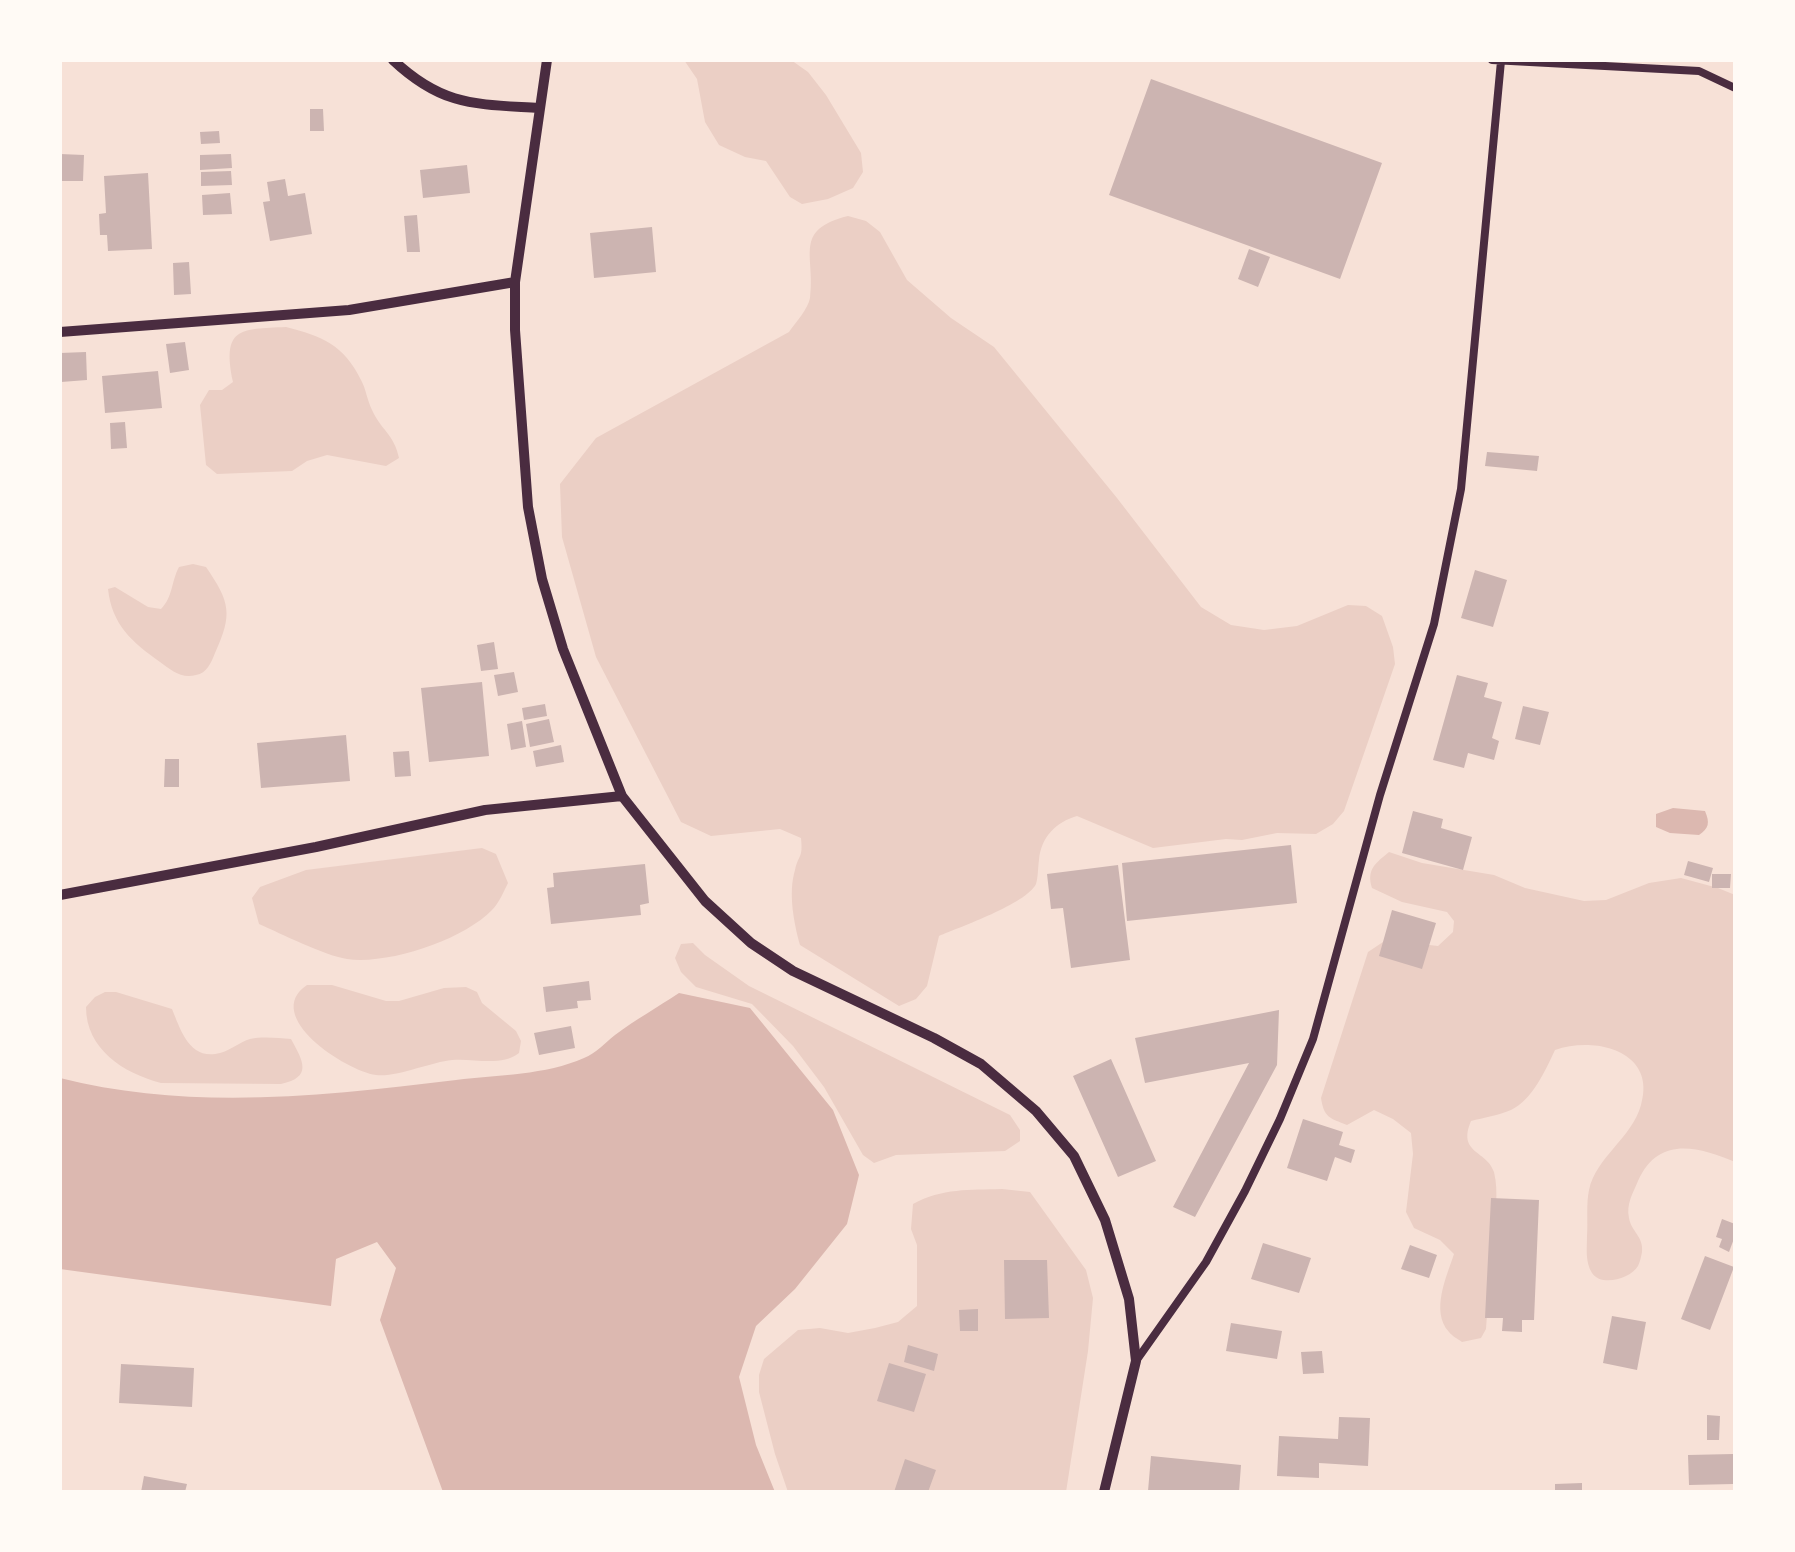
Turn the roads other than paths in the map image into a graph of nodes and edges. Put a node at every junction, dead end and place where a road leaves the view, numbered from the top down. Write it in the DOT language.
graph roads {
  1 [pos="393,60"];
  2 [pos="547,60"];
  3 [pos="1492,60"];
  4 [pos="1501,61"];
  5 [pos="1735,88"];
  6 [pos="539,108"];
  7 [pos="515,282"];
  8 [pos="60,332"];
  9 [pos="622,796"];
  10 [pos="60,895"];
  11 [pos="1136,1361"];
  12 [pos="1104,1492"];
  1 -- 6 [label="street"];
  2 -- 6 [label="street"];
  3 -- 4 [label="lane"];
  4 -- 5 [label="lane"];
  4 -- 11 [label="lane"];
  6 -- 7 [label="street"];
  7 -- 8 [label="street"];
  7 -- 9 [label="street"];
  9 -- 10 [label="street"];
  9 -- 11 [label="street"];
  11 -- 12 [label="street"];
}
